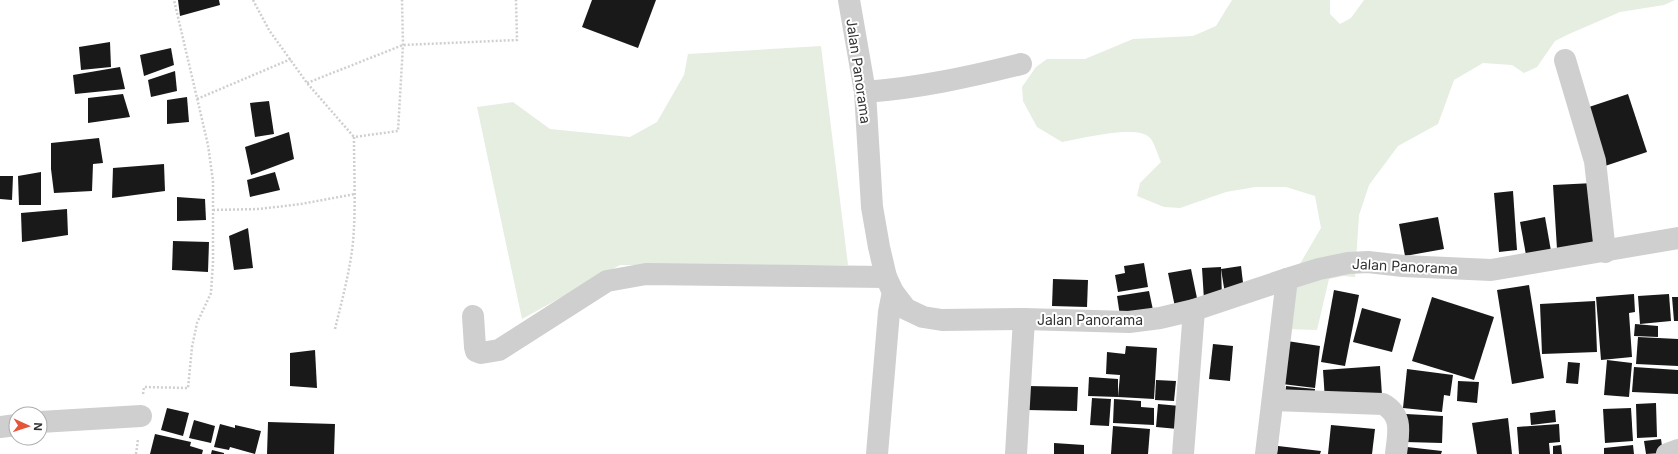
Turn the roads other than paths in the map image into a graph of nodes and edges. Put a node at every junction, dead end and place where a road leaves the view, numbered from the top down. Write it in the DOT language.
graph roads {
  1 [pos="854,1"];
  2 [pos="1564,60"];
  3 [pos="1021,64"];
  4 [pos="865,92"];
  5 [pos="1678,238"];
  6 [pos="1605,252"];
  7 [pos="1287,278"];
  8 [pos="890,284"];
  9 [pos="1194,310"];
  10 [pos="474,316"];
  11 [pos="1024,319"];
  12 [pos="1273,400"];
  13 [pos="141,416"];
  14 [pos="48,422"];
  15 [pos="1678,450"];
  16 [pos="877,454"];
  17 [pos="1016,454"];
  18 [pos="1183,454"];
  19 [pos="1266,454"];
  20 [pos="1396,454"];
  21 [pos="1667,454"];
  1 -- 4 [label="street, Jalan Panorama"];
  2 -- 6 [label="street"];
  3 -- 4 [label="street"];
  4 -- 8 [label="street, Jalan Panorama"];
  5 -- 6 [label="street, Jalan Panorama"];
  6 -- 7 [label="street, Jalan Panorama"];
  7 -- 9 [label="street, Jalan Panorama"];
  7 -- 12 [label="street"];
  8 -- 10 [label="street"];
  8 -- 11 [label="street, Jalan Panorama"];
  8 -- 16 [label="street"];
  9 -- 11 [label="street, Jalan Panorama"];
  9 -- 18 [label="street"];
  11 -- 17 [label="street"];
  12 -- 19 [label="street"];
  12 -- 20 [label="street"];
  13 -- 14 [label="street"];
  15 -- 21 [label="street"];
}
